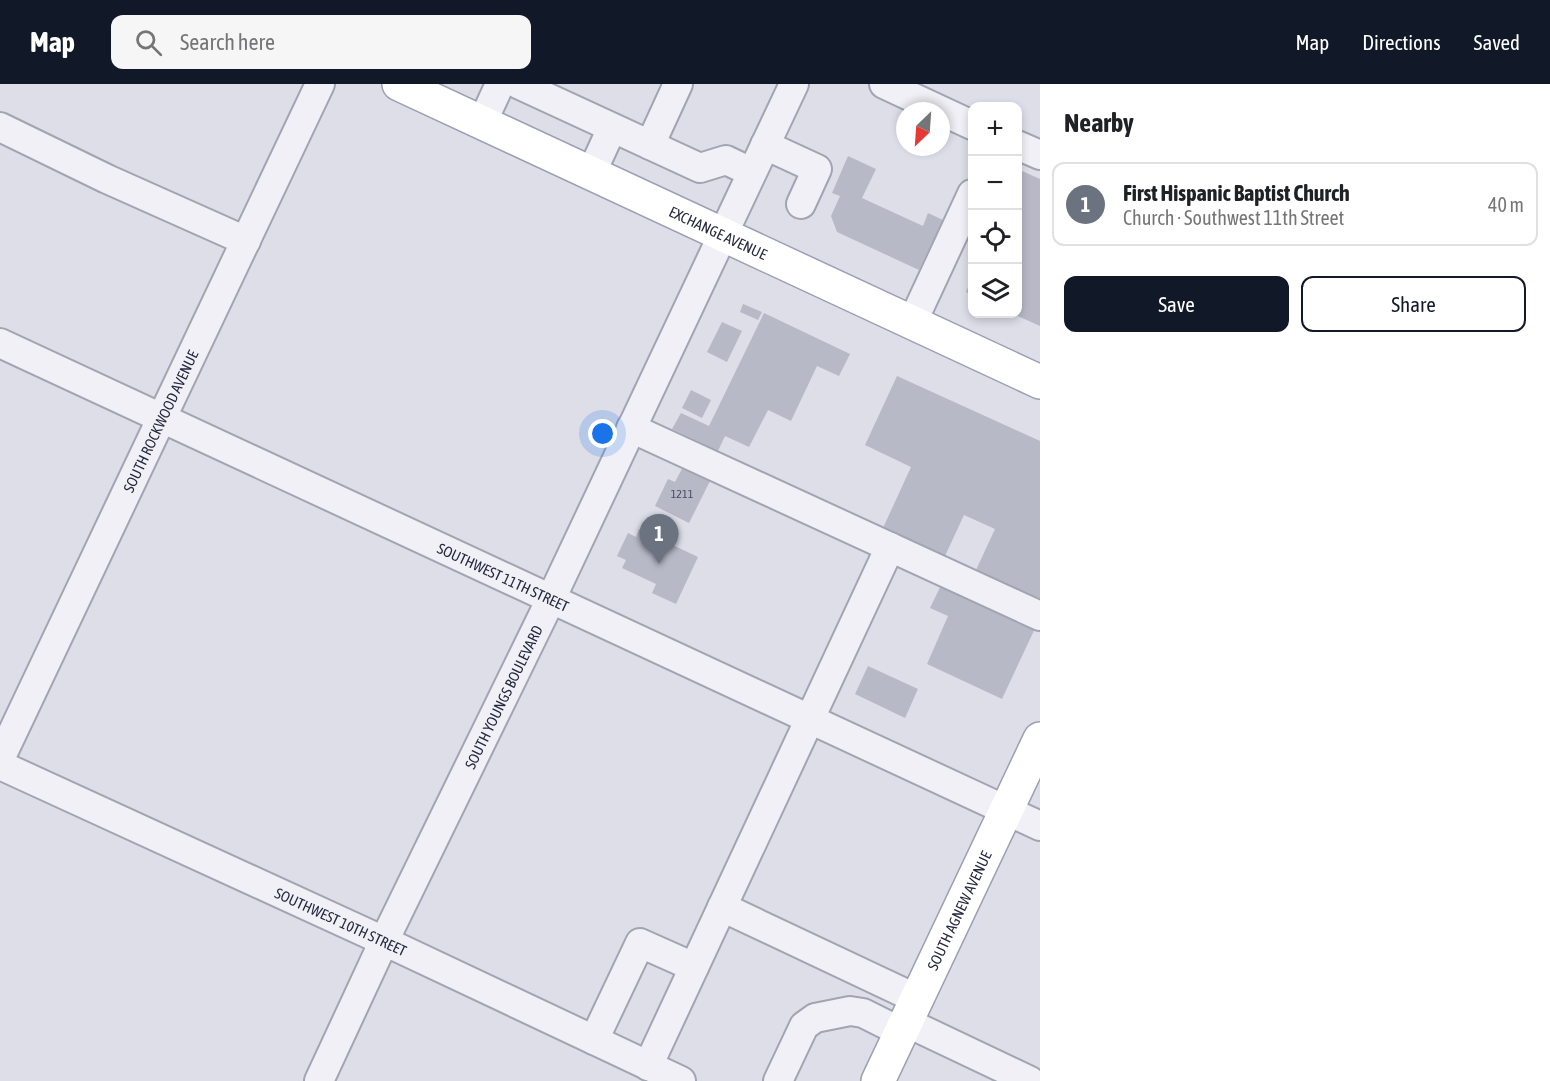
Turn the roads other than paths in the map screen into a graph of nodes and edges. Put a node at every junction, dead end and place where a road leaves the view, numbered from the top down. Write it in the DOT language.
graph roads {
  1 [pos="320,84"];
  2 [pos="399,84"];
  3 [pos="500,84"];
  4 [pos="518,84"];
  5 [pos="678,84"];
  6 [pos="794,84"];
  7 [pos="884,84"];
  8 [pos="482,123"];
  9 [pos="968,123"];
  10 [pos="0,127"];
  11 [pos="612,128"];
  12 [pos="650,145"];
  13 [pos="765,145"];
  14 [pos="1022,147"];
  15 [pos="1040,155"];
  16 [pos="751,172"];
  17 [pos="591,174"];
  18 [pos="968,203"];
  19 [pos="801,204"];
  20 [pos="722,234"];
  21 [pos="246,241"];
  22 [pos="912,323"];
  23 [pos="0,343"];
  24 [pos="1040,382"];
  25 [pos="162,419"];
  26 [pos="631,428"];
  27 [pos="890,547"];
  28 [pos="551,599"];
  29 [pos="1040,616"];
  30 [pos="810,720"];
  31 [pos="1040,739"];
  32 [pos="0,759"];
  33 [pos="0,765"];
  34 [pos="1007,810"];
  35 [pos="1040,826"];
  36 [pos="722,907"];
  37 [pos="384,941"];
  38 [pos="694,967"];
  39 [pos="908,1018"];
  40 [pos="594,1040"];
  41 [pos="648,1066"];
  42 [pos="319,1081"];
  43 [pos="681,1081"];
  44 [pos="778,1081"];
  45 [pos="878,1081"];
  46 [pos="1030,1081"];
  1 -- 21 [label="street, SOUTH ROCKWOOD AVENUE"];
  2 -- 8 [label="main road, EXCHANGE AVENUE"];
  3 -- 8 [label="street"];
  4 -- 11 [label="street"];
  5 -- 12 [label="street"];
  6 -- 13 [label="street, SOUTH YOUNGS BOULEVARD"];
  7 -- 9 [label="street"];
  8 -- 17 [label="main road, EXCHANGE AVENUE"];
  10 -- 21 [label="street"];
  11 -- 12 [label="street"];
  11 -- 17 [label="street"];
  12 -- 16 [label="street"];
  13 -- 16 [label="street, SOUTH YOUNGS BOULEVARD"];
  13 -- 19 [label="street"];
  14 -- 15 [label="street"];
  16 -- 20 [label="street, SOUTH YOUNGS BOULEVARD"];
  17 -- 20 [label="main road, EXCHANGE AVENUE"];
  18 -- 22 [label="street"];
  20 -- 22 [label="main road, EXCHANGE AVENUE"];
  20 -- 26 [label="street, SOUTH YOUNGS BOULEVARD"];
  21 -- 25 [label="street, SOUTH ROCKWOOD AVENUE"];
  22 -- 24 [label="main road, EXCHANGE AVENUE"];
  23 -- 25 [label="street, SOUTHWEST 11TH STREET"];
  25 -- 28 [label="street, SOUTHWEST 11TH STREET"];
  25 -- 32 [label="street, SOUTH ROCKWOOD AVENUE"];
  26 -- 27 [label="street"];
  26 -- 28 [label="street, SOUTH YOUNGS BOULEVARD"];
  27 -- 29 [label="street"];
  27 -- 30 [label="street"];
  28 -- 30 [label="street, SOUTHWEST 11TH STREET"];
  28 -- 37 [label="street, SOUTH YOUNGS BOULEVARD"];
  30 -- 34 [label="street, SOUTHWEST 11TH STREET"];
  30 -- 36 [label="street"];
  31 -- 34 [label="main road, SOUTH AGNEW AVENUE"];
  33 -- 37 [label="street, SOUTHWEST 10TH STREET"];
  34 -- 35 [label="street, SOUTHWEST 11TH STREET"];
  34 -- 39 [label="main road, SOUTH AGNEW AVENUE"];
  36 -- 38 [label="street"];
  36 -- 39 [label="street"];
  37 -- 40 [label="street, SOUTHWEST 10TH STREET"];
  37 -- 42 [label="street, SOUTH YOUNGS BOULEVARD"];
  38 -- 40 [label="street"];
  38 -- 41 [label="street"];
  39 -- 44 [label="street"];
  39 -- 45 [label="main road, SOUTH AGNEW AVENUE"];
  39 -- 46 [label="street"];
  40 -- 41 [label="street, SOUTHWEST 10TH STREET"];
  41 -- 43 [label="street, SOUTHWEST 10TH STREET"];
}
